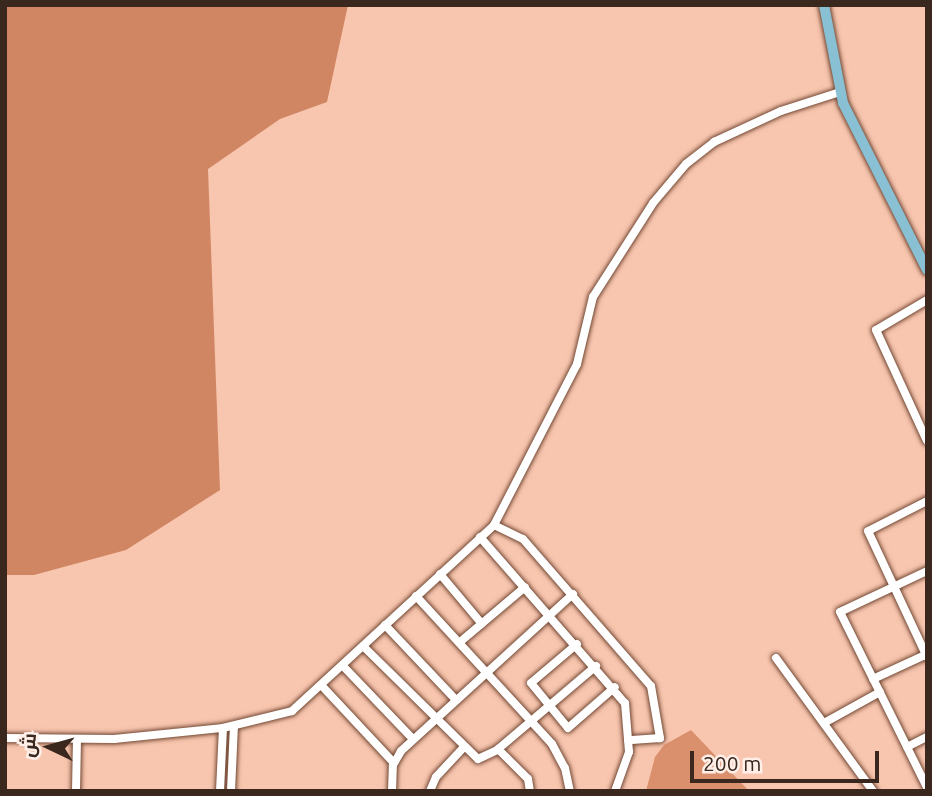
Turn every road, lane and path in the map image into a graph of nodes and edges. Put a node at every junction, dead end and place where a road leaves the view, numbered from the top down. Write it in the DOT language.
graph roads {
  1 [pos="824,5"];
  2 [pos="840,92"];
  3 [pos="927,270"];
  4 [pos="927,300"];
  5 [pos="923,424"];
  6 [pos="927,441"];
  7 [pos="927,501"];
  8 [pos="494,525"];
  9 [pos="480,537"];
  10 [pos="927,571"];
  11 [pos="440,574"];
  12 [pos="524,587"];
  13 [pos="894,587"];
  14 [pos="573,594"];
  15 [pos="416,596"];
  16 [pos="550,616"];
  17 [pos="482,624"];
  18 [pos="385,625"];
  19 [pos="460,642"];
  20 [pos="577,644"];
  21 [pos="363,646"];
  22 [pos="926,655"];
  23 [pos="776,658"];
  24 [pos="343,666"];
  25 [pos="596,666"];
  26 [pos="485,670"];
  27 [pos="873,679"];
  28 [pos="322,686"];
  29 [pos="615,687"];
  30 [pos="880,692"];
  31 [pos="455,699"];
  32 [pos="549,705"];
  33 [pos="434,718"];
  34 [pos="529,722"];
  35 [pos="824,723"];
  36 [pos="234,726"];
  37 [pos="223,728"];
  38 [pos="927,737"];
  39 [pos="5,738"];
  40 [pos="413,739"];
  41 [pos="628,740"];
  42 [pos="77,741"];
  43 [pos="907,747"];
  44 [pos="463,748"];
  45 [pos="498,749"];
  46 [pos="394,763"];
  47 [pos="927,787"];
  48 [pos="76,791"];
  49 [pos="220,791"];
  50 [pos="231,791"];
  51 [pos="392,791"];
  52 [pos="430,791"];
  53 [pos="530,791"];
  54 [pos="570,791"];
  55 [pos="615,791"];
  56 [pos="873,791"];
  1 -- 2 [label="main road"];
  2 -- 3 [label="main road"];
  2 -- 8 [label="street"];
  4 -- 5 [label="street"];
  5 -- 6 [label="street"];
  7 -- 13 [label="street"];
  8 -- 9 [label="street"];
  8 -- 14 [label="street"];
  9 -- 11 [label="street"];
  9 -- 12 [label="street"];
  10 -- 13 [label="street"];
  11 -- 15 [label="street"];
  11 -- 17 [label="street"];
  12 -- 16 [label="street"];
  12 -- 17 [label="street"];
  13 -- 22 [label="street"];
  13 -- 27 [label="street"];
  14 -- 16 [label="street"];
  14 -- 41 [label="street"];
  15 -- 18 [label="street"];
  15 -- 19 [label="street"];
  16 -- 20 [label="street"];
  16 -- 26 [label="street"];
  17 -- 19 [label="street"];
  18 -- 21 [label="street"];
  18 -- 31 [label="street"];
  19 -- 26 [label="street"];
  20 -- 25 [label="street"];
  20 -- 32 [label="street"];
  21 -- 24 [label="street"];
  21 -- 33 [label="street"];
  22 -- 27 [label="street"];
  23 -- 35 [label="street"];
  24 -- 28 [label="street"];
  24 -- 40 [label="street"];
  25 -- 29 [label="street"];
  25 -- 32 [label="street"];
  26 -- 31 [label="street"];
  26 -- 34 [label="street"];
  27 -- 30 [label="street"];
  28 -- 36 [label="street"];
  28 -- 46 [label="street"];
  29 -- 32 [label="street"];
  29 -- 41 [label="street"];
  30 -- 35 [label="street"];
  30 -- 43 [label="street"];
  31 -- 33 [label="street"];
  32 -- 34 [label="street"];
  33 -- 40 [label="street"];
  33 -- 44 [label="street"];
  34 -- 45 [label="street"];
  34 -- 54 [label="street"];
  35 -- 56 [label="street"];
  36 -- 37 [label="street"];
  36 -- 50 [label="street"];
  37 -- 42 [label="street"];
  37 -- 49 [label="street"];
  38 -- 43 [label="street"];
  39 -- 42 [label="street"];
  40 -- 46 [label="street"];
  41 -- 55 [label="street"];
  42 -- 48 [label="street"];
  43 -- 47 [label="street"];
  44 -- 45 [label="street"];
  44 -- 52 [label="street"];
  45 -- 53 [label="street"];
  46 -- 51 [label="street"];
}
